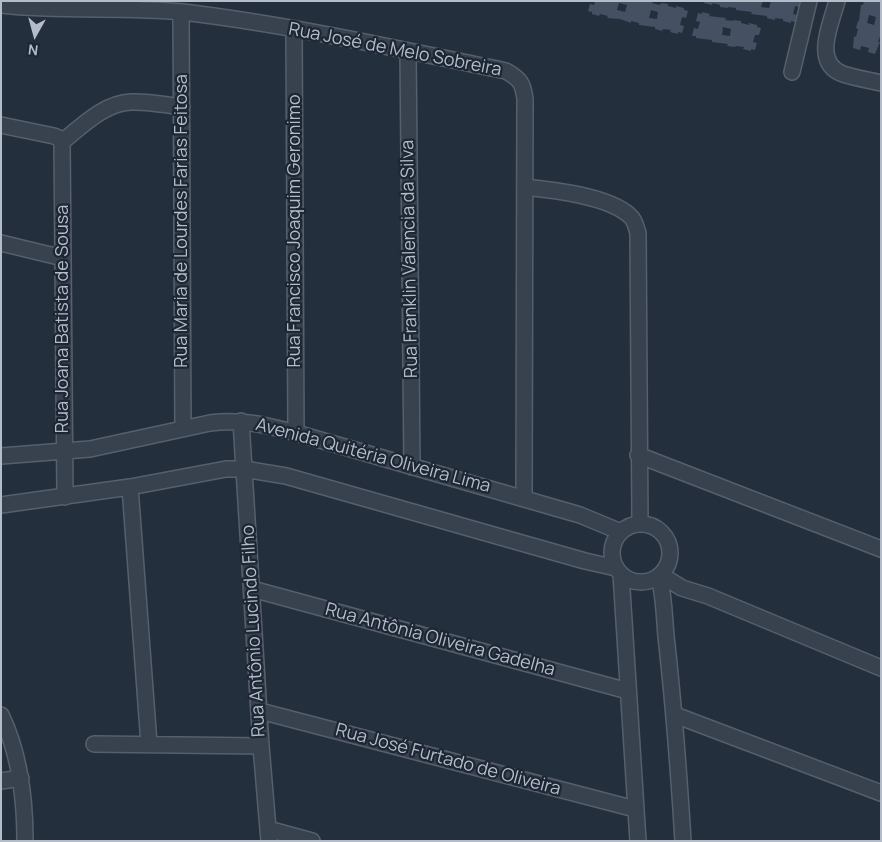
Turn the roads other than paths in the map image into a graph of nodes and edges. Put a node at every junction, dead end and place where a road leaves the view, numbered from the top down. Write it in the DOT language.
graph roads {
  1 [pos="808,1"];
  2 [pos="837,1"];
  3 [pos="1,5"];
  4 [pos="181,12"];
  5 [pos="294,30"];
  6 [pos="408,51"];
  7 [pos="792,72"];
  8 [pos="881,83"];
  9 [pos="182,107"];
  10 [pos="1,125"];
  11 [pos="62,142"];
  12 [pos="524,187"];
  13 [pos="1,243"];
  14 [pos="63,258"];
  15 [pos="241,421"];
  16 [pos="183,429"];
  17 [pos="296,432"];
  18 [pos="64,452"];
  19 [pos="638,455"];
  20 [pos="1,456"];
  21 [pos="412,467"];
  22 [pos="244,469"];
  23 [pos="130,487"];
  24 [pos="64,497"];
  25 [pos="524,498"];
  26 [pos="1,505"];
  27 [pos="640,524"];
  28 [pos="621,532"];
  29 [pos="881,549"];
  30 [pos="618,571"];
  31 [pos="660,576"];
  32 [pos="252,589"];
  33 [pos="881,668"];
  34 [pos="628,691"];
  35 [pos="260,711"];
  36 [pos="1,715"];
  37 [pos="675,715"];
  38 [pos="94,744"];
  39 [pos="149,744"];
  40 [pos="261,746"];
  41 [pos="21,778"];
  42 [pos="1,781"];
  43 [pos="881,793"];
  44 [pos="636,809"];
  45 [pos="269,835"];
  46 [pos="685,840"];
  47 [pos="25,841"];
  48 [pos="312,841"];
  49 [pos="638,841"];
  1 -- 7 [label="street"];
  2 -- 8 [label="street"];
  3 -- 4 [label="street, Rua José de Melo Sobreira"];
  4 -- 5 [label="street, Rua José de Melo Sobreira"];
  4 -- 9 [label="street, Rua Maria de Lourdes Farias Feitosa"];
  5 -- 6 [label="street, Rua José de Melo Sobreira"];
  5 -- 17 [label="street, Rua Francisco Joaquim Geronimo"];
  6 -- 12 [label="street, Rua José de Melo Sobreira"];
  6 -- 21 [label="street, Rua Franklin Valencia da Silva"];
  9 -- 11 [label="street"];
  9 -- 16 [label="street, Rua Maria de Lourdes Farias Feitosa"];
  10 -- 11 [label="street"];
  11 -- 14 [label="street, Rua Joana Batista de Sousa"];
  12 -- 19 [label="street"];
  12 -- 25 [label="street, Rua José de Melo Sobreira"];
  13 -- 14 [label="street"];
  14 -- 18 [label="street, Rua Joana Batista de Sousa"];
  15 -- 16 [label="street, Avenida Quitéria Oliveira Lima"];
  15 -- 17 [label="street, Avenida Quitéria Oliveira Lima"];
  15 -- 22 [label="street, Rua Antônio Lucindo Filho"];
  16 -- 18 [label="street, Avenida Quitéria Oliveira Lima"];
  17 -- 21 [label="street, Avenida Quitéria Oliveira Lima"];
  18 -- 20 [label="street, Avenida Quitéria Oliveira Lima"];
  18 -- 24 [label="street, Rua Joana Batista de Sousa"];
  19 -- 27 [label="street"];
  19 -- 29 [label="street"];
  21 -- 25 [label="street, Avenida Quitéria Oliveira Lima"];
  22 -- 23 [label="street"];
  22 -- 30 [label="street"];
  22 -- 32 [label="street, Rua Antônio Lucindo Filho"];
  23 -- 24 [label="street"];
  23 -- 39 [label="street"];
  24 -- 26 [label="street"];
  25 -- 28 [label="street, Avenida Quitéria Oliveira Lima"];
  27 -- 28 [label="street"];
  27 -- 31 [label="street"];
  28 -- 30 [label="street"];
  30 -- 31 [label="street"];
  30 -- 34 [label="street"];
  31 -- 33 [label="street"];
  31 -- 37 [label="street"];
  32 -- 34 [label="street, Rua Antônia Oliveira Gadelha"];
  32 -- 35 [label="street, Rua Antônio Lucindo Filho"];
  34 -- 44 [label="street"];
  35 -- 40 [label="street, Rua Antônio Lucindo Filho"];
  35 -- 44 [label="street, Rua José Furtado de Oliveira"];
  36 -- 41 [label="street"];
  37 -- 43 [label="street"];
  37 -- 46 [label="street"];
  38 -- 39 [label="street"];
  39 -- 40 [label="street"];
  40 -- 45 [label="street, Rua Antônio Lucindo Filho"];
  41 -- 42 [label="street"];
  41 -- 47 [label="street"];
  44 -- 49 [label="street"];
  45 -- 48 [label="street"];
}
